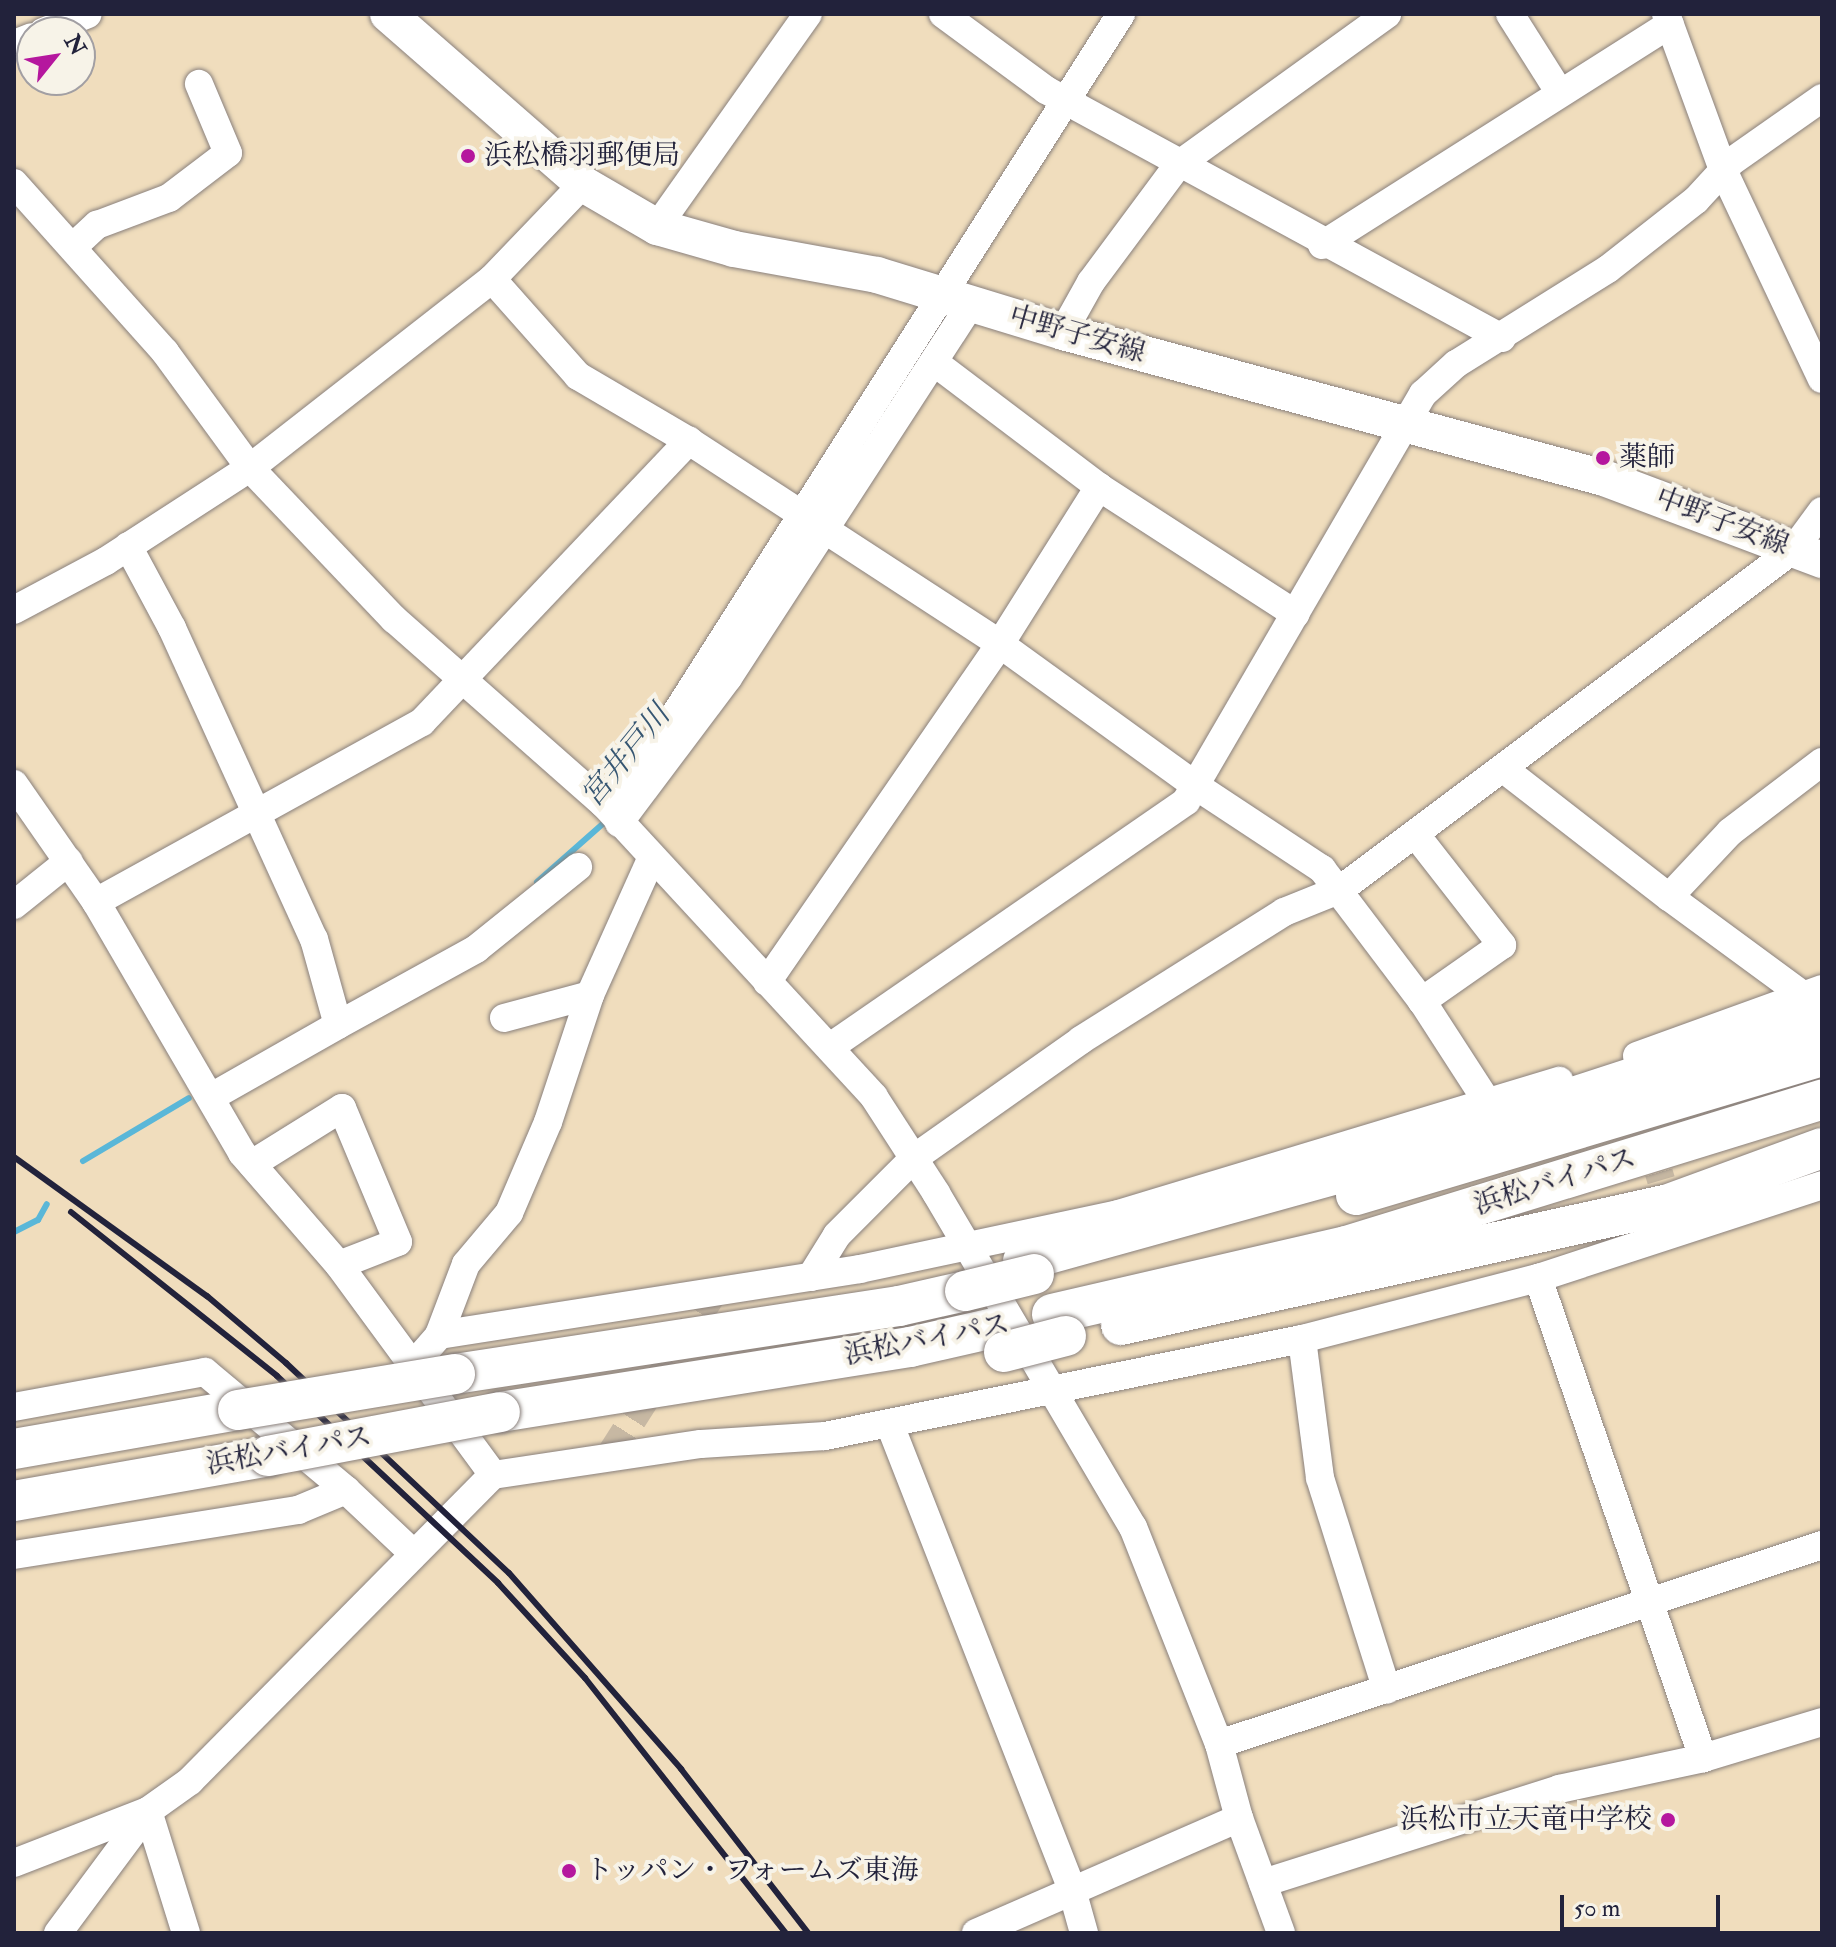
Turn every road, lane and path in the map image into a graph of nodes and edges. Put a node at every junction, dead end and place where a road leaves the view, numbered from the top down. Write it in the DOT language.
graph roads {
  1 [pos="388,14"];
  2 [pos="808,14"];
  3 [pos="943,14"];
  4 [pos="1121,14"];
  5 [pos="1387,14"];
  6 [pos="1510,14"];
  7 [pos="1668,19"];
  8 [pos="199,84"];
  9 [pos="1560,93"];
  10 [pos="1822,98"];
  11 [pos="1065,101"];
  12 [pos="1178,165"];
  13 [pos="1723,170"];
  14 [pos="14,183"];
  15 [pos="583,184"];
  16 [pos="657,227"];
  17 [pos="1322,245"];
  18 [pos="73,247"];
  19 [pos="492,279"];
  20 [pos="959,299"];
  21 [pos="1063,332"];
  22 [pos="1502,338"];
  23 [pos="934,362"];
  24 [pos="1822,379"];
  25 [pos="1407,426"];
  26 [pos="689,441"];
  27 [pos="250,468"];
  28 [pos="1099,487"];
  29 [pos="1822,511"];
  30 [pos="812,524"];
  31 [pos="128,546"];
  32 [pos="1808,554"];
  33 [pos="14,610"];
  34 [pos="1295,614"];
  35 [pos="1000,644"];
  36 [pos="467,679"];
  37 [pos="1822,762"];
  38 [pos="1505,770"];
  39 [pos="14,784"];
  40 [pos="1196,786"];
  41 [pos="255,814"];
  42 [pos="612,814"];
  43 [pos="1416,835"];
  44 [pos="652,857"];
  45 [pos="69,861"];
  46 [pos="578,867"];
  47 [pos="1341,889"];
  48 [pos="1669,897"];
  49 [pos="96,902"];
  50 [pos="14,905"];
  51 [pos="767,982"];
  52 [pos="590,995"];
  53 [pos="1816,1000"];
  54 [pos="1422,1001"];
  55 [pos="504,1018"];
  56 [pos="336,1020"];
  57 [pos="830,1047"];
  58 [pos="1822,1056"];
  59 [pos="213,1096"];
  60 [pos="1822,1100"];
  61 [pos="1488,1103"];
  62 [pos="1822,1148"];
  63 [pos="914,1158"];
  64 [pos="252,1164"];
  65 [pos="1822,1185"];
  66 [pos="1665,1192"];
  67 [pos="1790,1196"];
  68 [pos="339,1265"];
  69 [pos="1578,1265"];
  70 [pos="1028,1268"];
  71 [pos="965,1273"];
  72 [pos="811,1277"];
  73 [pos="1538,1278"];
  74 [pos="1059,1325"];
  75 [pos="439,1335"];
  76 [pos="1302,1339"];
  77 [pos="415,1363"];
  78 [pos="1056,1391"];
  79 [pos="14,1407"];
  80 [pos="890,1425"];
  81 [pos="14,1449"];
  82 [pos="493,1475"];
  83 [pos="346,1490"];
  84 [pos="14,1501"];
  85 [pos="1822,1545"];
  86 [pos="414,1554"];
  87 [pos="14,1555"];
  88 [pos="1650,1604"];
  89 [pos="1387,1690"];
  90 [pos="1822,1722"];
  91 [pos="1219,1744"];
  92 [pos="1703,1758"];
  93 [pos="148,1811"];
  94 [pos="1239,1818"];
  95 [pos="14,1863"];
  96 [pos="1263,1883"];
  97 [pos="1072,1890"];
  98 [pos="58,1933"];
  99 [pos="186,1933"];
  100 [pos="976,1933"];
  101 [pos="1084,1933"];
  102 [pos="1281,1933"];
  1 -- 15 [label="main road, 中野子安線"];
  2 -- 16 [label="street"];
  3 -- 11 [label="street"];
  4 -- 11 [label="street"];
  5 -- 12 [label="street"];
  6 -- 9 [label="street"];
  7 -- 9 [label="street"];
  7 -- 13 [label="street"];
  8 -- 18 [label="street"];
  9 -- 17 [label="street"];
  10 -- 13 [label="street"];
  11 -- 12 [label="street"];
  11 -- 20 [label="street"];
  12 -- 17 [label="street"];
  12 -- 21 [label="street"];
  13 -- 22 [label="street"];
  13 -- 24 [label="street"];
  14 -- 18 [label="street"];
  15 -- 16 [label="main road, 中野子安線"];
  15 -- 19 [label="street"];
  16 -- 20 [label="main road, 中野子安線"];
  17 -- 22 [label="street"];
  18 -- 27 [label="street"];
  19 -- 26 [label="street"];
  19 -- 27 [label="street"];
  20 -- 21 [label="main road, 中野子安線"];
  20 -- 23 [label="street"];
  20 -- 30 [label="street"];
  21 -- 25 [label="main road, 中野子安線"];
  22 -- 25 [label="street"];
  23 -- 28 [label="street"];
  23 -- 30 [label="street"];
  25 -- 32 [label="main road, 中野子安線"];
  25 -- 34 [label="street"];
  26 -- 30 [label="street"];
  26 -- 36 [label="street"];
  27 -- 31 [label="street"];
  27 -- 36 [label="street"];
  28 -- 34 [label="street"];
  28 -- 35 [label="street"];
  29 -- 32 [label="street"];
  30 -- 35 [label="street"];
  30 -- 42 [label="street"];
  31 -- 33 [label="street"];
  31 -- 41 [label="street"];
  32 -- 38 [label="street"];
  34 -- 40 [label="street"];
  35 -- 40 [label="street"];
  35 -- 51 [label="street"];
  36 -- 41 [label="street"];
  36 -- 42 [label="street"];
  37 -- 48 [label="street"];
  38 -- 43 [label="street"];
  38 -- 48 [label="street"];
  39 -- 45 [label="street"];
  40 -- 47 [label="street"];
  40 -- 57 [label="street"];
  41 -- 49 [label="street"];
  41 -- 56 [label="street"];
  42 -- 44 [label="street"];
  43 -- 47 [label="street"];
  43 -- 54 [label="street"];
  44 -- 51 [label="street"];
  44 -- 52 [label="street"];
  45 -- 49 [label="street"];
  45 -- 50 [label="street"];
  46 -- 56 [label="street"];
  47 -- 54 [label="street"];
  47 -- 63 [label="street"];
  48 -- 53 [label="street"];
  49 -- 59 [label="street"];
  51 -- 57 [label="street"];
  52 -- 55 [label="street"];
  52 -- 75 [label="street"];
  53 -- 61 [label="street"];
  53 -- 70 [label="highway"];
  54 -- 61 [label="street"];
  56 -- 59 [label="street"];
  57 -- 63 [label="street"];
  58 -- 70 [label="highway, 浜松バイパス"];
  59 -- 64 [label="street"];
  60 -- 74 [label="highway, 浜松バイパス"];
  61 -- 71 [label="street"];
  62 -- 66 [label="highway"];
  63 -- 71 [label="street"];
  63 -- 72 [label="street"];
  64 -- 68 [label="street"];
  64 -- 68 [label="street"];
  65 -- 67 [label="street"];
  66 -- 67 [label="street"];
  66 -- 69 [label="street"];
  66 -- 74 [label="highway"];
  67 -- 69 [label="street"];
  68 -- 77 [label="street"];
  69 -- 73 [label="street"];
  70 -- 71 [label="highway, 浜松バイパス"];
  71 -- 72 [label="street"];
  71 -- 78 [label="street"];
  71 -- 81 [label="highway, 浜松バイパス, bridge"];
  72 -- 75 [label="street"];
  73 -- 76 [label="street"];
  73 -- 88 [label="street"];
  74 -- 84 [label="highway, 浜松バイパス, bridge"];
  75 -- 77 [label="street"];
  76 -- 78 [label="street"];
  76 -- 89 [label="street"];
  77 -- 82 [label="street"];
  78 -- 80 [label="street"];
  78 -- 91 [label="street"];
  79 -- 83 [label="street"];
  80 -- 82 [label="street"];
  80 -- 97 [label="street"];
  82 -- 86 [label="street"];
  83 -- 86 [label="street"];
  83 -- 87 [label="street"];
  85 -- 88 [label="street"];
  86 -- 93 [label="street"];
  88 -- 89 [label="street"];
  88 -- 92 [label="street"];
  89 -- 91 [label="street"];
  90 -- 92 [label="street"];
  91 -- 94 [label="street"];
  92 -- 96 [label="street"];
  93 -- 95 [label="street"];
  93 -- 98 [label="street"];
  93 -- 99 [label="street"];
  94 -- 96 [label="street"];
  94 -- 97 [label="street"];
  96 -- 102 [label="street"];
  97 -- 100 [label="street"];
  97 -- 101 [label="street"];
}
